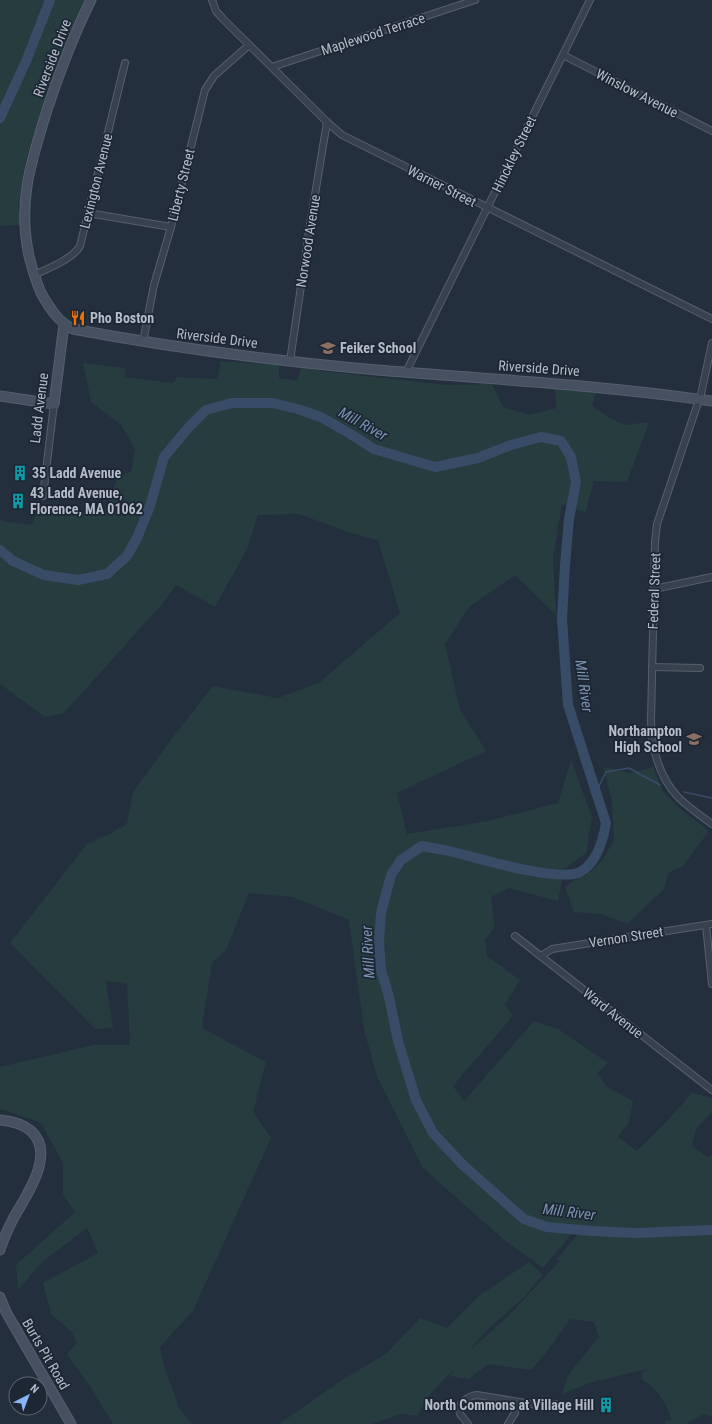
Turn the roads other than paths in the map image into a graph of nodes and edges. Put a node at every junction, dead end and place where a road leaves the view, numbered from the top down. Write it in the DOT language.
graph roads {
  1 [pos="91,0"];
  2 [pos="212,0"];
  3 [pos="475,0"];
  4 [pos="590,0"];
  5 [pos="249,45"];
  6 [pos="562,55"];
  7 [pos="125,63"];
  8 [pos="272,67"];
  9 [pos="327,122"];
  10 [pos="712,131"];
  11 [pos="487,208"];
  12 [pos="88,213"];
  13 [pos="171,227"];
  14 [pos="34,276"];
  15 [pos="712,319"];
  16 [pos="64,324"];
  17 [pos="143,342"];
  18 [pos="712,343"];
  19 [pos="290,361"];
  20 [pos="406,372"];
  21 [pos="0,396"];
  22 [pos="699,399"];
  23 [pos="712,401"];
  24 [pos="54,404"];
  25 [pos="43,496"];
  26 [pos="712,577"];
  27 [pos="654,589"];
  28 [pos="652,667"];
  29 [pos="700,668"];
  30 [pos="712,824"];
  31 [pos="709,924"];
  32 [pos="515,936"];
  33 [pos="541,956"];
  34 [pos="712,984"];
  35 [pos="712,1090"];
  36 [pos="0,1120"];
  37 [pos="0,1250"];
  38 [pos="0,1297"];
  39 [pos="516,1402"];
  40 [pos="556,1404"];
  41 [pos="71,1424"];
  42 [pos="468,1424"];
  43 [pos="508,1424"];
  1 -- 14 [label="street, Riverside Drive"];
  2 -- 5 [label="street, Warner Street"];
  3 -- 8 [label="street, Maplewood Terrace"];
  4 -- 6 [label="street, Hinckley Street"];
  5 -- 8 [label="street, Warner Street"];
  5 -- 13 [label="street, Liberty Street"];
  6 -- 10 [label="street, Winslow Avenue"];
  6 -- 11 [label="street, Hinckley Street"];
  7 -- 12 [label="street, Lexington Avenue"];
  8 -- 9 [label="street, Warner Street"];
  9 -- 11 [label="street, Warner Street"];
  9 -- 19 [label="street, Norwood Avenue"];
  11 -- 15 [label="street, Warner Street"];
  11 -- 20 [label="street, Hinckley Street"];
  12 -- 13 [label="street"];
  12 -- 14 [label="street, Lexington Avenue"];
  13 -- 17 [label="street, Liberty Street"];
  14 -- 16 [label="street, Riverside Drive"];
  16 -- 17 [label="street, Riverside Drive"];
  16 -- 24 [label="street, Ladd Avenue"];
  17 -- 19 [label="street, Riverside Drive"];
  18 -- 22 [label="street, Federal Street"];
  19 -- 20 [label="street, Riverside Drive"];
  20 -- 22 [label="street, Riverside Drive"];
  21 -- 24 [label="street"];
  22 -- 23 [label="street, Riverside Drive"];
  22 -- 27 [label="street, Federal Street"];
  24 -- 25 [label="street, Ladd Avenue"];
  26 -- 27 [label="street"];
  27 -- 28 [label="street, Federal Street"];
  28 -- 29 [label="street"];
  28 -- 30 [label="street, Federal Street"];
  31 -- 33 [label="street, Vernon Street"];
  31 -- 34 [label="street"];
  32 -- 33 [label="street, Ward Avenue"];
  33 -- 35 [label="street, Ward Avenue"];
  36 -- 37 [label="street"];
  38 -- 41 [label="street, Burts Pit Road"];
  39 -- 40 [label="street"];
  39 -- 42 [label="street"];
  39 -- 43 [label="street"];
}
